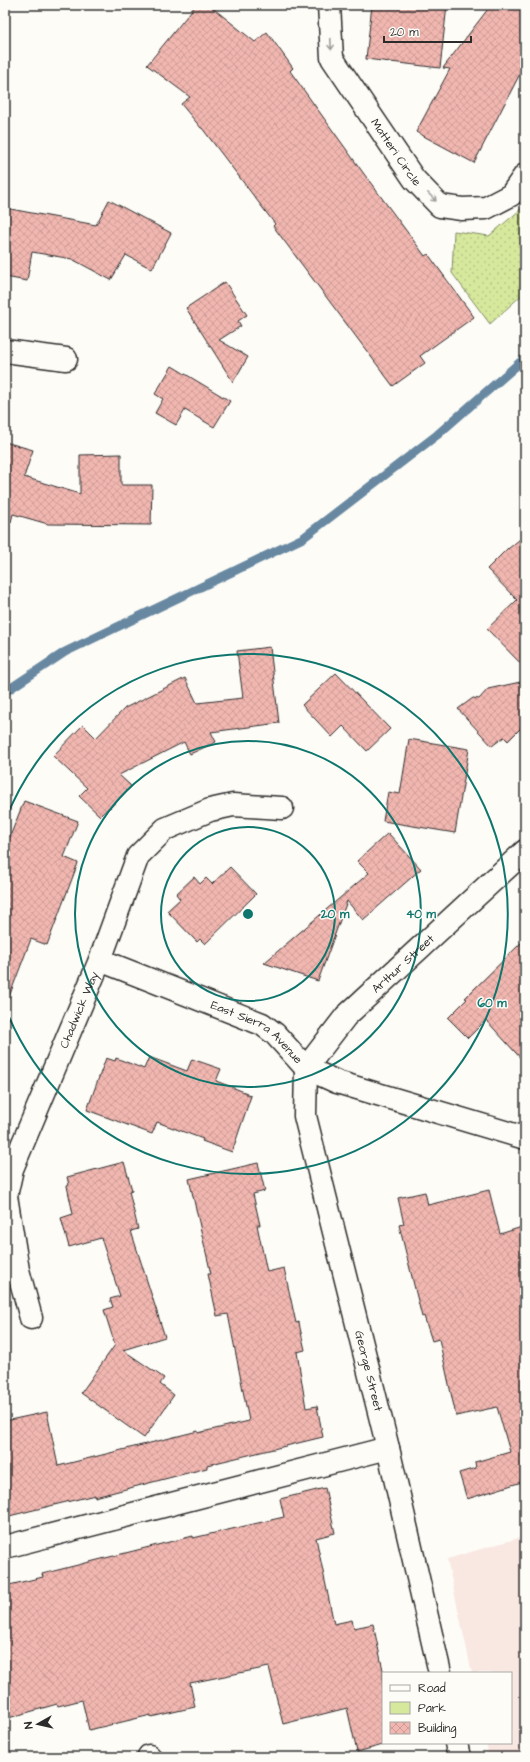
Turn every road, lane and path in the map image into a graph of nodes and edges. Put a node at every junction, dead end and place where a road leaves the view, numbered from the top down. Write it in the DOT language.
graph roads {
  1 [pos="329,5"];
  2 [pos="525,175"];
  3 [pos="5,351"];
  4 [pos="66,359"];
  5 [pos="282,808"];
  6 [pos="525,851"];
  7 [pos="100,960"];
  8 [pos="306,1068"];
  9 [pos="525,1138"];
  10 [pos="31,1318"];
  11 [pos="388,1448"];
  12 [pos="5,1547"];
  13 [pos="440,1672"];
  14 [pos="456,1744"];
  15 [pos="459,1757"];
  1 -- 2 [label="street, Matteri Circle, one-way"];
  3 -- 4 [label="street"];
  5 -- 7 [label="street, Chadwick Way"];
  6 -- 8 [label="street, Arthur Street"];
  7 -- 8 [label="street, East Sierra Avenue"];
  7 -- 10 [label="street, Chadwick Way"];
  8 -- 9 [label="street, East Sierra Avenue"];
  8 -- 11 [label="street, George Street"];
  11 -- 12 [label="street"];
  11 -- 13 [label="street, George Street"];
  14 -- 15 [label="street"];
}
